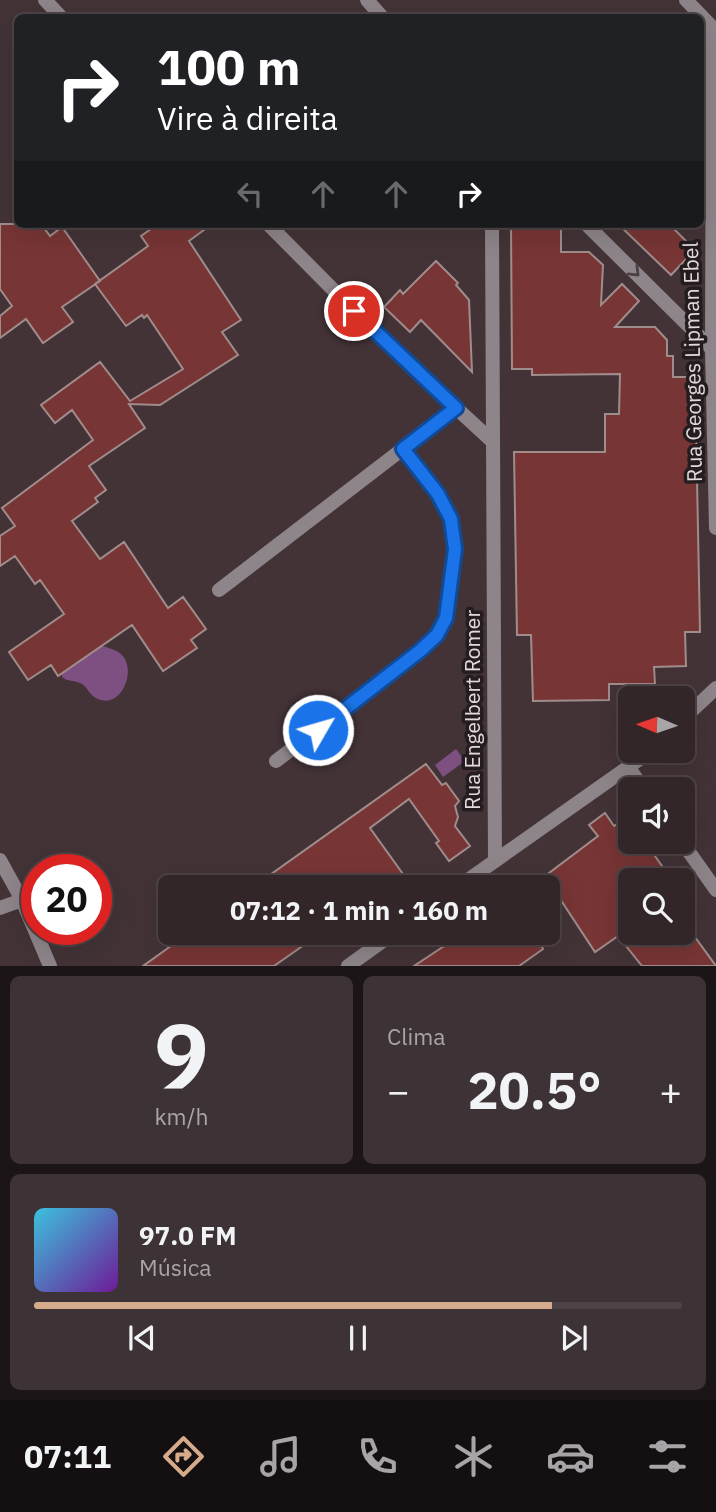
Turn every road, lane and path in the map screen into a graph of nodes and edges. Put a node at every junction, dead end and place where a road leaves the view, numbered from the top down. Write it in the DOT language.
graph roads {
  1 [pos="45,0"];
  2 [pos="367,0"];
  3 [pos="686,0"];
  4 [pos="58,14"];
  5 [pos="379,14"];
  6 [pos="700,14"];
  7 [pos="714,29"];
  8 [pos="272,228"];
  9 [pos="492,228"];
  10 [pos="590,228"];
  11 [pos="712,349"];
  12 [pos="456,408"];
  13 [pos="492,441"];
  14 [pos="403,449"];
  15 [pos="716,528"];
  16 [pos="219,590"];
  17 [pos="716,688"];
  18 [pos="695,708"];
  19 [pos="276,761"];
  20 [pos="635,763"];
  21 [pos="629,768"];
  22 [pos="635,777"];
  23 [pos="690,854"];
  24 [pos="0,860"];
  25 [pos="495,860"];
  26 [pos="474,875"];
  27 [pos="716,890"];
  28 [pos="21,898"];
  29 [pos="21,900"];
  30 [pos="0,908"];
  31 [pos="41,945"];
  32 [pos="377,945"];
  33 [pos="50,966"];
  34 [pos="348,966"];
  1 -- 4 [label="street"];
  2 -- 5 [label="street"];
  3 -- 6 [label="street"];
  7 -- 11 [label="street, Rua Georges Lipman Ebel"];
  8 -- 12 [label="street"];
  9 -- 13 [label="street, Rua Engelbert Romer"];
  10 -- 11 [label="street, one-way"];
  11 -- 15 [label="street, Rua Georges Lipman Ebel"];
  12 -- 13 [label="street"];
  12 -- 14 [label="street"];
  13 -- 25 [label="street, Rua Engelbert Romer"];
  14 -- 16 [label="street"];
  14 -- 19 [label="street"];
  17 -- 18 [label="street"];
  20 -- 21 [label="street"];
  21 -- 22 [label="street"];
  21 -- 25 [label="street"];
  23 -- 27 [label="street"];
  24 -- 28 [label="street"];
  25 -- 26 [label="street"];
  29 -- 30 [label="street"];
  31 -- 33 [label="street"];
  32 -- 34 [label="street"];
}
